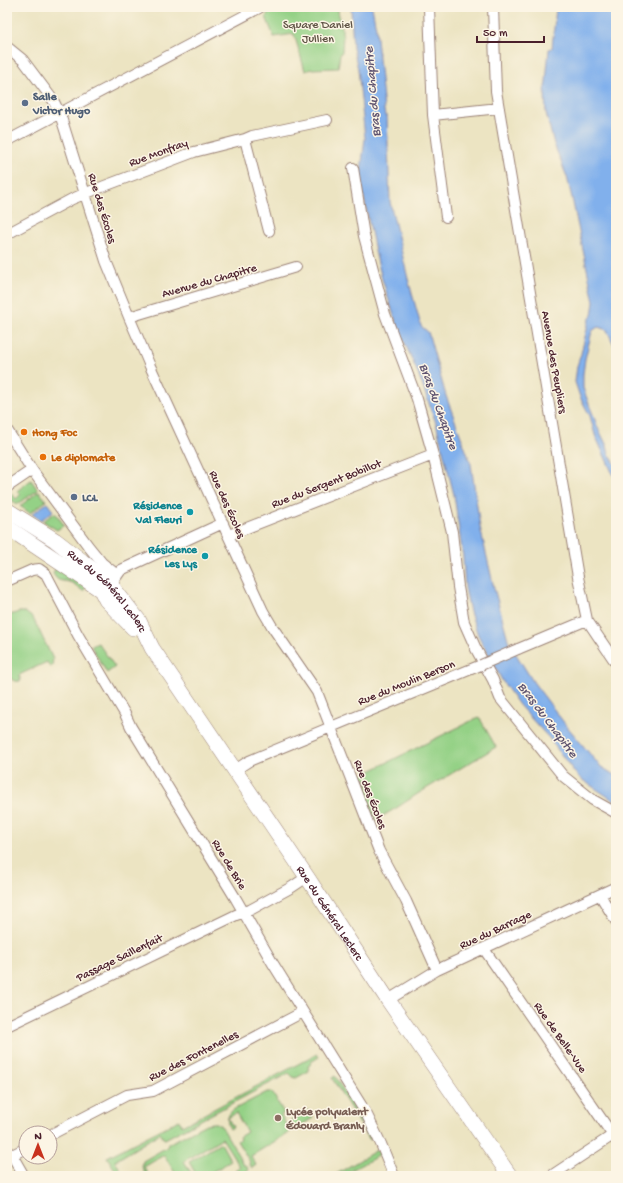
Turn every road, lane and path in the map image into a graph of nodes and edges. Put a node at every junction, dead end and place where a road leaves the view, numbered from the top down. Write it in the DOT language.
graph roads {
  1 [pos="429,7"];
  2 [pos="493,7"];
  3 [pos="259,8"];
  4 [pos="7,47"];
  5 [pos="499,108"];
  6 [pos="60,114"];
  7 [pos="433,115"];
  8 [pos="327,120"];
  9 [pos="246,139"];
  10 [pos="7,141"];
  11 [pos="353,168"];
  12 [pos="85,193"];
  13 [pos="446,217"];
  14 [pos="269,231"];
  15 [pos="7,234"];
  16 [pos="296,267"];
  17 [pos="129,317"];
  18 [pos="7,430"];
  19 [pos="433,455"];
  20 [pos="32,470"];
  21 [pos="7,487"];
  22 [pos="7,510"];
  23 [pos="223,523"];
  24 [pos="7,527"];
  25 [pos="229,535"];
  26 [pos="55,540"];
  27 [pos="47,554"];
  28 [pos="40,569"];
  29 [pos="7,581"];
  30 [pos="109,583"];
  31 [pos="587,620"];
  32 [pos="616,662"];
  33 [pos="331,727"];
  34 [pos="235,770"];
  35 [pos="616,813"];
  36 [pos="307,877"];
  37 [pos="616,887"];
  38 [pos="600,895"];
  39 [pos="242,912"];
  40 [pos="616,921"];
  41 [pos="484,949"];
  42 [pos="437,970"];
  43 [pos="388,1000"];
  44 [pos="303,1012"];
  45 [pos="7,1026"];
  46 [pos="58,1132"];
  47 [pos="615,1138"];
  48 [pos="9,1153"];
  49 [pos="24,1176"];
  50 [pos="394,1176"];
  51 [pos="510,1176"];
  52 [pos="551,1176"];
  1 -- 7 [label="street"];
  2 -- 5 [label="street, Avenue des Peupliers"];
  3 -- 6 [label="street"];
  4 -- 6 [label="street, Rue des Écoles"];
  5 -- 7 [label="street"];
  5 -- 31 [label="street, Avenue des Peupliers"];
  6 -- 10 [label="street"];
  6 -- 12 [label="street, Rue des Écoles"];
  7 -- 13 [label="street"];
  8 -- 9 [label="street, Rue Monfray"];
  9 -- 12 [label="street, Rue Monfray"];
  9 -- 14 [label="street"];
  11 -- 19 [label="street"];
  12 -- 15 [label="street, Rue Monfray"];
  12 -- 17 [label="street, Rue des Écoles"];
  16 -- 17 [label="street, Avenue du Chapitre"];
  17 -- 23 [label="street, Rue des Écoles"];
  18 -- 20 [label="street, Rue du Général Leclerc"];
  19 -- 25 [label="street, Rue du Sergent Bobillot"];
  19 -- 35 [label="street"];
  20 -- 21 [label="street"];
  20 -- 30 [label="street, Rue du Général Leclerc"];
  22 -- 26 [label="main road, Rue du Général Leclerc"];
  23 -- 25 [label="street, Rue des Écoles"];
  23 -- 30 [label="street"];
  24 -- 27 [label="main road, Rue du Général Leclerc"];
  25 -- 33 [label="street, Rue des Écoles"];
  26 -- 27 [label="street"];
  26 -- 30 [label="main road, Rue du Général Leclerc"];
  27 -- 28 [label="street"];
  27 -- 30 [label="main road, Rue du Général Leclerc"];
  28 -- 29 [label="street"];
  28 -- 39 [label="street, Rue de Brie"];
  30 -- 34 [label="main road, Rue du Général Leclerc"];
  31 -- 32 [label="street"];
  31 -- 33 [label="street, Rue du Moulin Berson, bridge"];
  33 -- 34 [label="street, Rue du Moulin Berson"];
  33 -- 42 [label="street, Rue des Écoles"];
  34 -- 36 [label="main road, Rue du Général Leclerc"];
  36 -- 39 [label="street, Passage Saillenfait"];
  36 -- 43 [label="main road, Rue du Général Leclerc"];
  37 -- 38 [label="street, Rue du Barrage"];
  38 -- 40 [label="street"];
  38 -- 41 [label="street, Rue du Barrage"];
  39 -- 44 [label="street, Rue de Brie"];
  39 -- 45 [label="street, Passage Saillenfait"];
  41 -- 42 [label="street, Rue du Barrage"];
  41 -- 47 [label="street, Rue de Belle-Vue"];
  42 -- 43 [label="street, Rue du Barrage"];
  43 -- 51 [label="main road, Rue du Général Leclerc"];
  44 -- 46 [label="street, Rue des Fontenelles"];
  44 -- 50 [label="street, Rue de Brie"];
  47 -- 52 [label="street"];
  48 -- 49 [label="street"];
}
